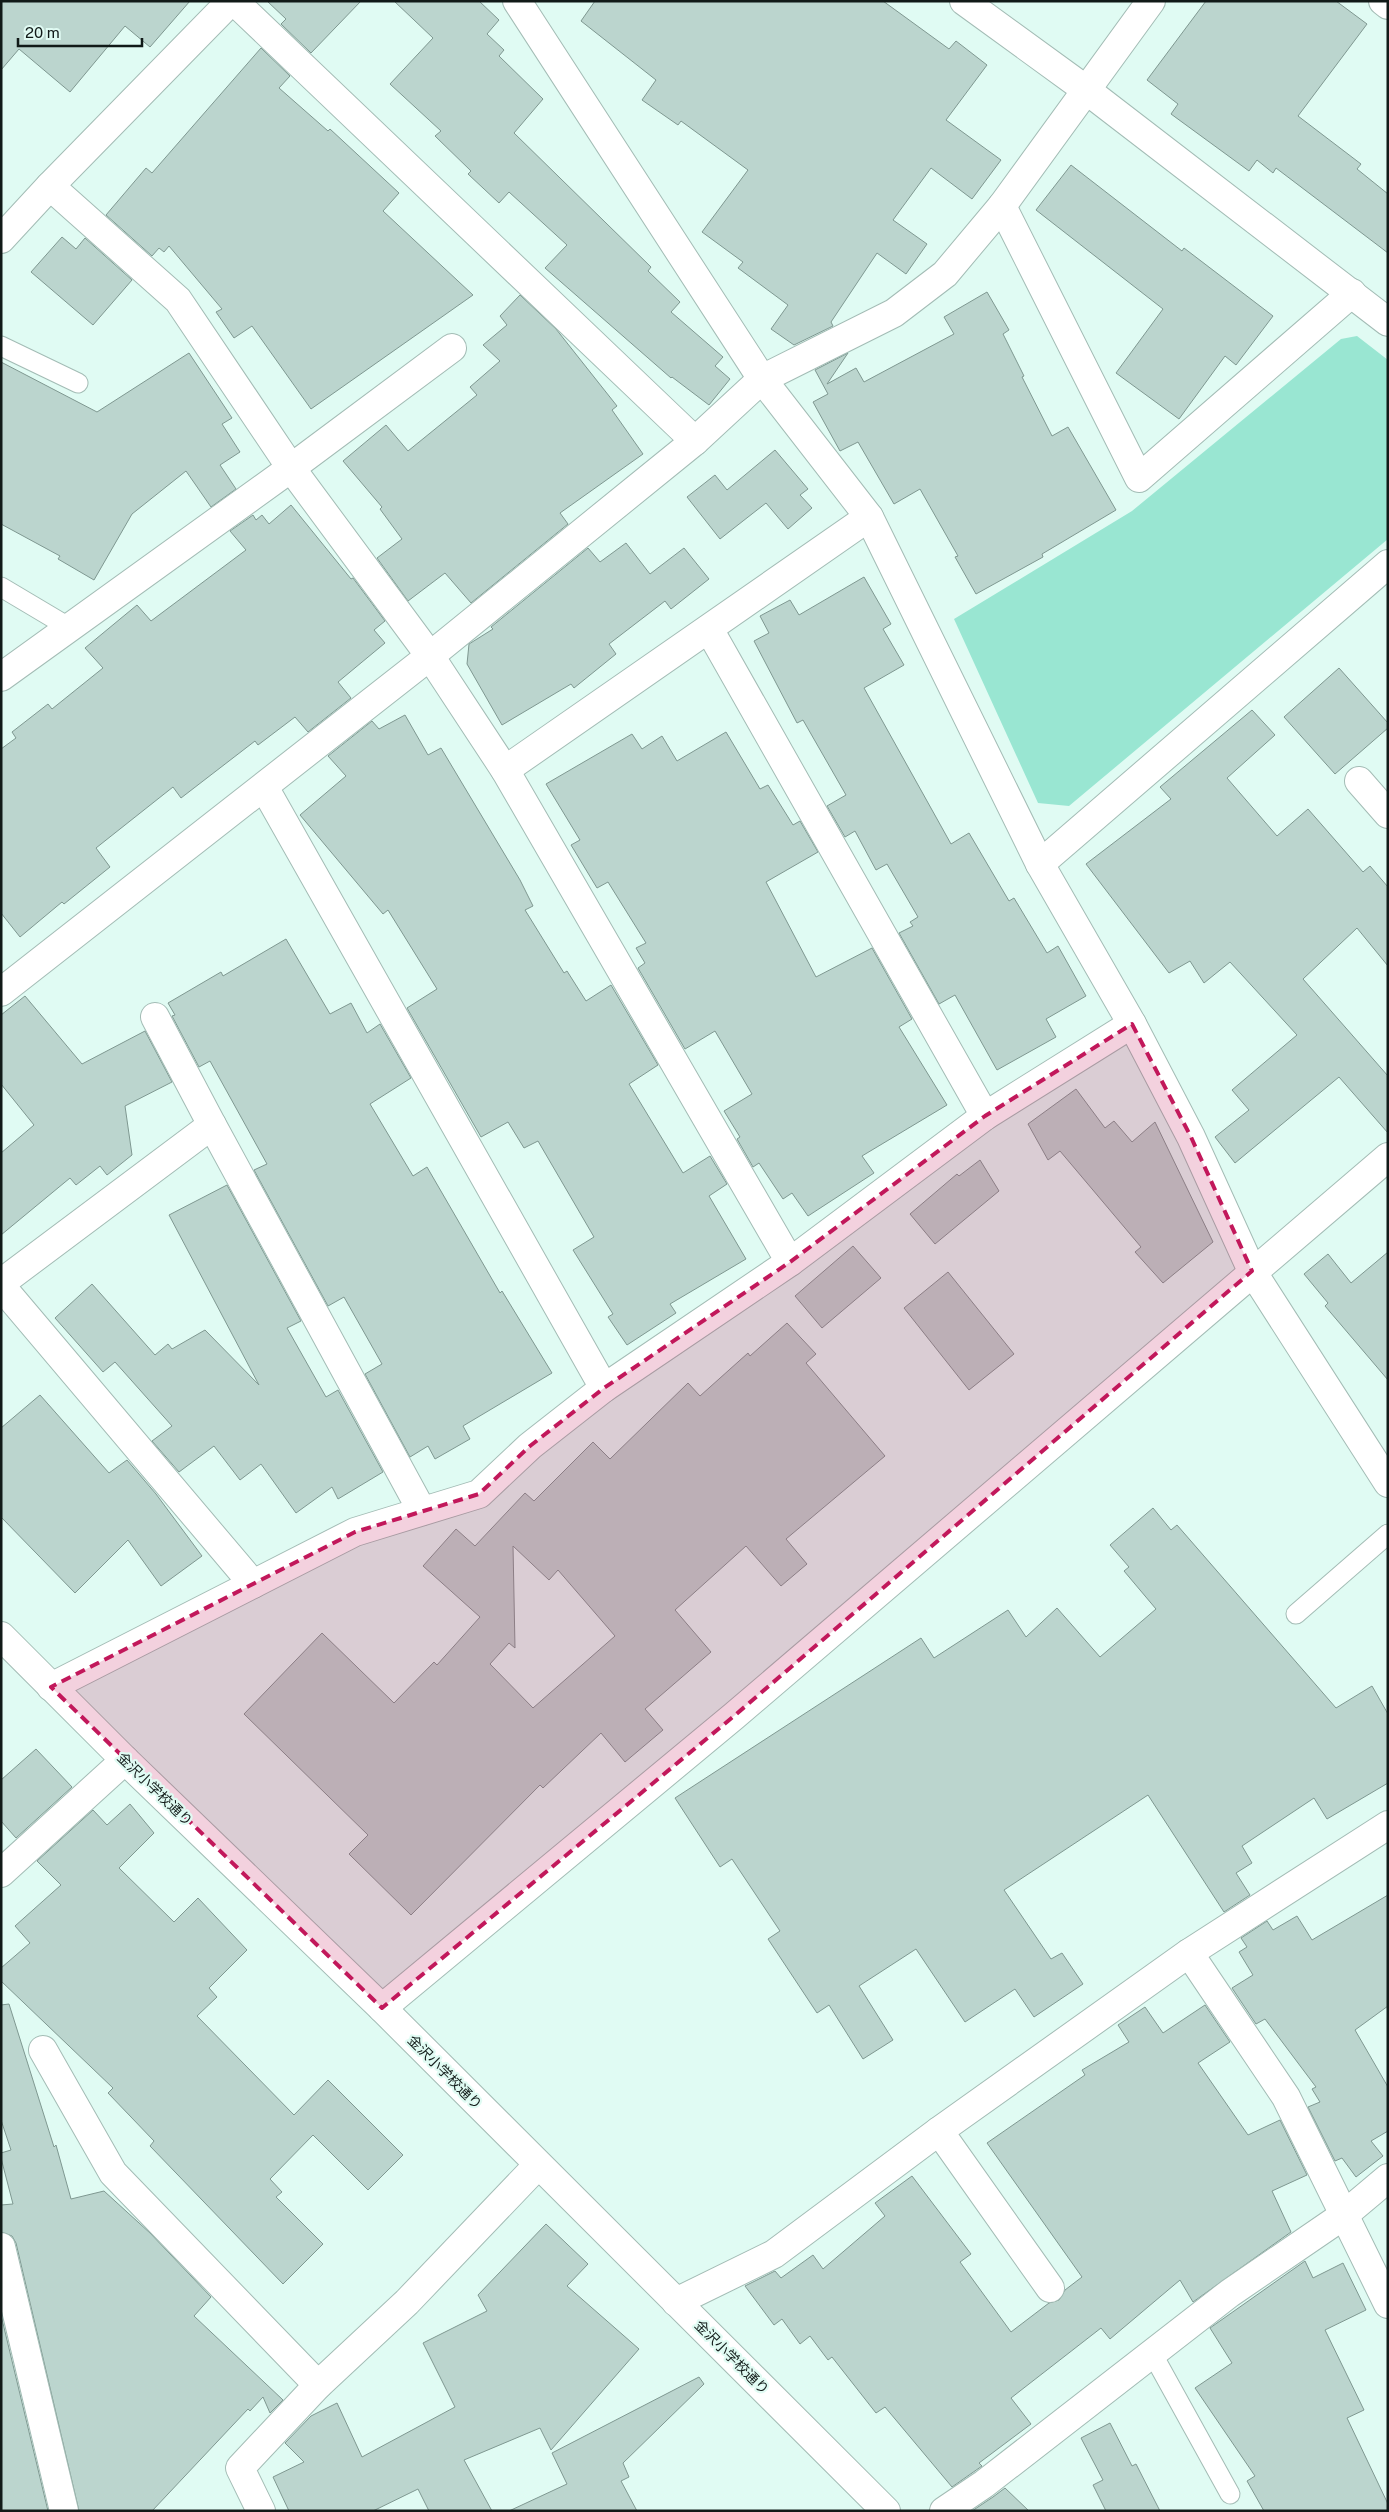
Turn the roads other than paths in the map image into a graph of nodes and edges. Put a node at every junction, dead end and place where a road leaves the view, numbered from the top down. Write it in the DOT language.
graph roads {
  1 [pos="232,1"];
  2 [pos="517,1"];
  3 [pos="964,1"];
  4 [pos="1151,1"];
  5 [pos="1383,1"];
  6 [pos="1388,5"];
  7 [pos="1085,88"];
  8 [pos="50,186"];
  9 [pos="1002,206"];
  10 [pos="1,239"];
  11 [pos="1352,293"];
  12 [pos="1388,322"];
  13 [pos="1,346"];
  14 [pos="452,348"];
  15 [pos="762,379"];
  16 [pos="78,383"];
  17 [pos="695,441"];
  18 [pos="291,468"];
  19 [pos="869,517"];
  20 [pos="1388,564"];
  21 [pos="1,587"];
  22 [pos="70,628"];
  23 [pos="708,629"];
  24 [pos="430,656"];
  25 [pos="1,677"];
  26 [pos="505,770"];
  27 [pos="1359,781"];
  28 [pos="264,787"];
  29 [pos="1388,814"];
  30 [pos="1040,864"];
  31 [pos="1,992"];
  32 [pos="155,1017"];
  33 [pos="1132,1024"];
  34 [pos="985,1116"];
  35 [pos="212,1124"];
  36 [pos="1388,1157"];
  37 [pos="790,1262"];
  38 [pos="1252,1271"];
  39 [pos="1,1285"];
  40 [pos="604,1388"];
  41 [pos="1388,1483"];
  42 [pos="422,1511"];
  43 [pos="1388,1534"];
  44 [pos="253,1584"];
  45 [pos="1296,1614"];
  46 [pos="1,1636"];
  47 [pos="51,1687"];
  48 [pos="125,1760"];
  49 [pos="1388,1825"];
  50 [pos="1,1873"];
  51 [pos="1189,1953"];
  52 [pos="382,2008"];
  53 [pos="43,2050"];
  54 [pos="939,2131"];
  55 [pos="538,2165"];
  56 [pos="1388,2178"];
  57 [pos="1344,2215"];
  58 [pos="1,2247"];
  59 [pos="1050,2288"];
  60 [pos="676,2302"];
  61 [pos="1388,2304"];
  62 [pos="1152,2353"];
  63 [pos="318,2385"];
  64 [pos="1230,2494"];
  65 [pos="64,2511"];
  66 [pos="261,2511"];
  67 [pos="886,2511"];
  68 [pos="944,2511"];
  1 -- 8 [label="street"];
  1 -- 17 [label="street"];
  2 -- 15 [label="street"];
  3 -- 7 [label="street"];
  4 -- 7 [label="street"];
  5 -- 6 [label="street"];
  7 -- 9 [label="street"];
  7 -- 11 [label="street"];
  8 -- 10 [label="street"];
  8 -- 18 [label="street"];
  9 -- 11 [label="street"];
  9 -- 15 [label="street"];
  11 -- 12 [label="street"];
  13 -- 16 [label="lane"];
  14 -- 18 [label="street"];
  15 -- 17 [label="street"];
  15 -- 19 [label="street"];
  17 -- 24 [label="street"];
  18 -- 22 [label="street"];
  18 -- 24 [label="street"];
  19 -- 23 [label="street"];
  19 -- 30 [label="street"];
  20 -- 30 [label="street"];
  21 -- 22 [label="lane"];
  22 -- 25 [label="street"];
  23 -- 26 [label="street"];
  23 -- 34 [label="street"];
  24 -- 26 [label="street"];
  24 -- 28 [label="street"];
  26 -- 37 [label="street"];
  27 -- 29 [label="street"];
  28 -- 31 [label="street"];
  28 -- 40 [label="street"];
  30 -- 33 [label="street"];
  32 -- 35 [label="street"];
  33 -- 34 [label="street"];
  33 -- 38 [label="street"];
  34 -- 37 [label="street"];
  35 -- 39 [label="street"];
  35 -- 42 [label="street"];
  36 -- 38 [label="street"];
  37 -- 40 [label="street"];
  38 -- 41 [label="street"];
  38 -- 52 [label="street"];
  39 -- 44 [label="street"];
  40 -- 42 [label="street"];
  42 -- 44 [label="street"];
  43 -- 45 [label="lane"];
  44 -- 47 [label="street"];
  46 -- 47 [label="street, 金沢小学校通り"];
  47 -- 48 [label="street, 金沢小学校通り"];
  48 -- 50 [label="street"];
  48 -- 52 [label="street, 金沢小学校通り"];
  49 -- 51 [label="street"];
  51 -- 54 [label="street"];
  51 -- 57 [label="street"];
  52 -- 55 [label="street, 金沢小学校通り"];
  53 -- 63 [label="street"];
  54 -- 59 [label="street"];
  54 -- 60 [label="street"];
  55 -- 60 [label="street, 金沢小学校通り"];
  55 -- 63 [label="street"];
  56 -- 57 [label="street"];
  57 -- 61 [label="street"];
  57 -- 62 [label="street"];
  58 -- 65 [label="street"];
  60 -- 67 [label="street, 金沢小学校通り"];
  62 -- 64 [label="lane"];
  62 -- 68 [label="street"];
  63 -- 66 [label="street"];
}
